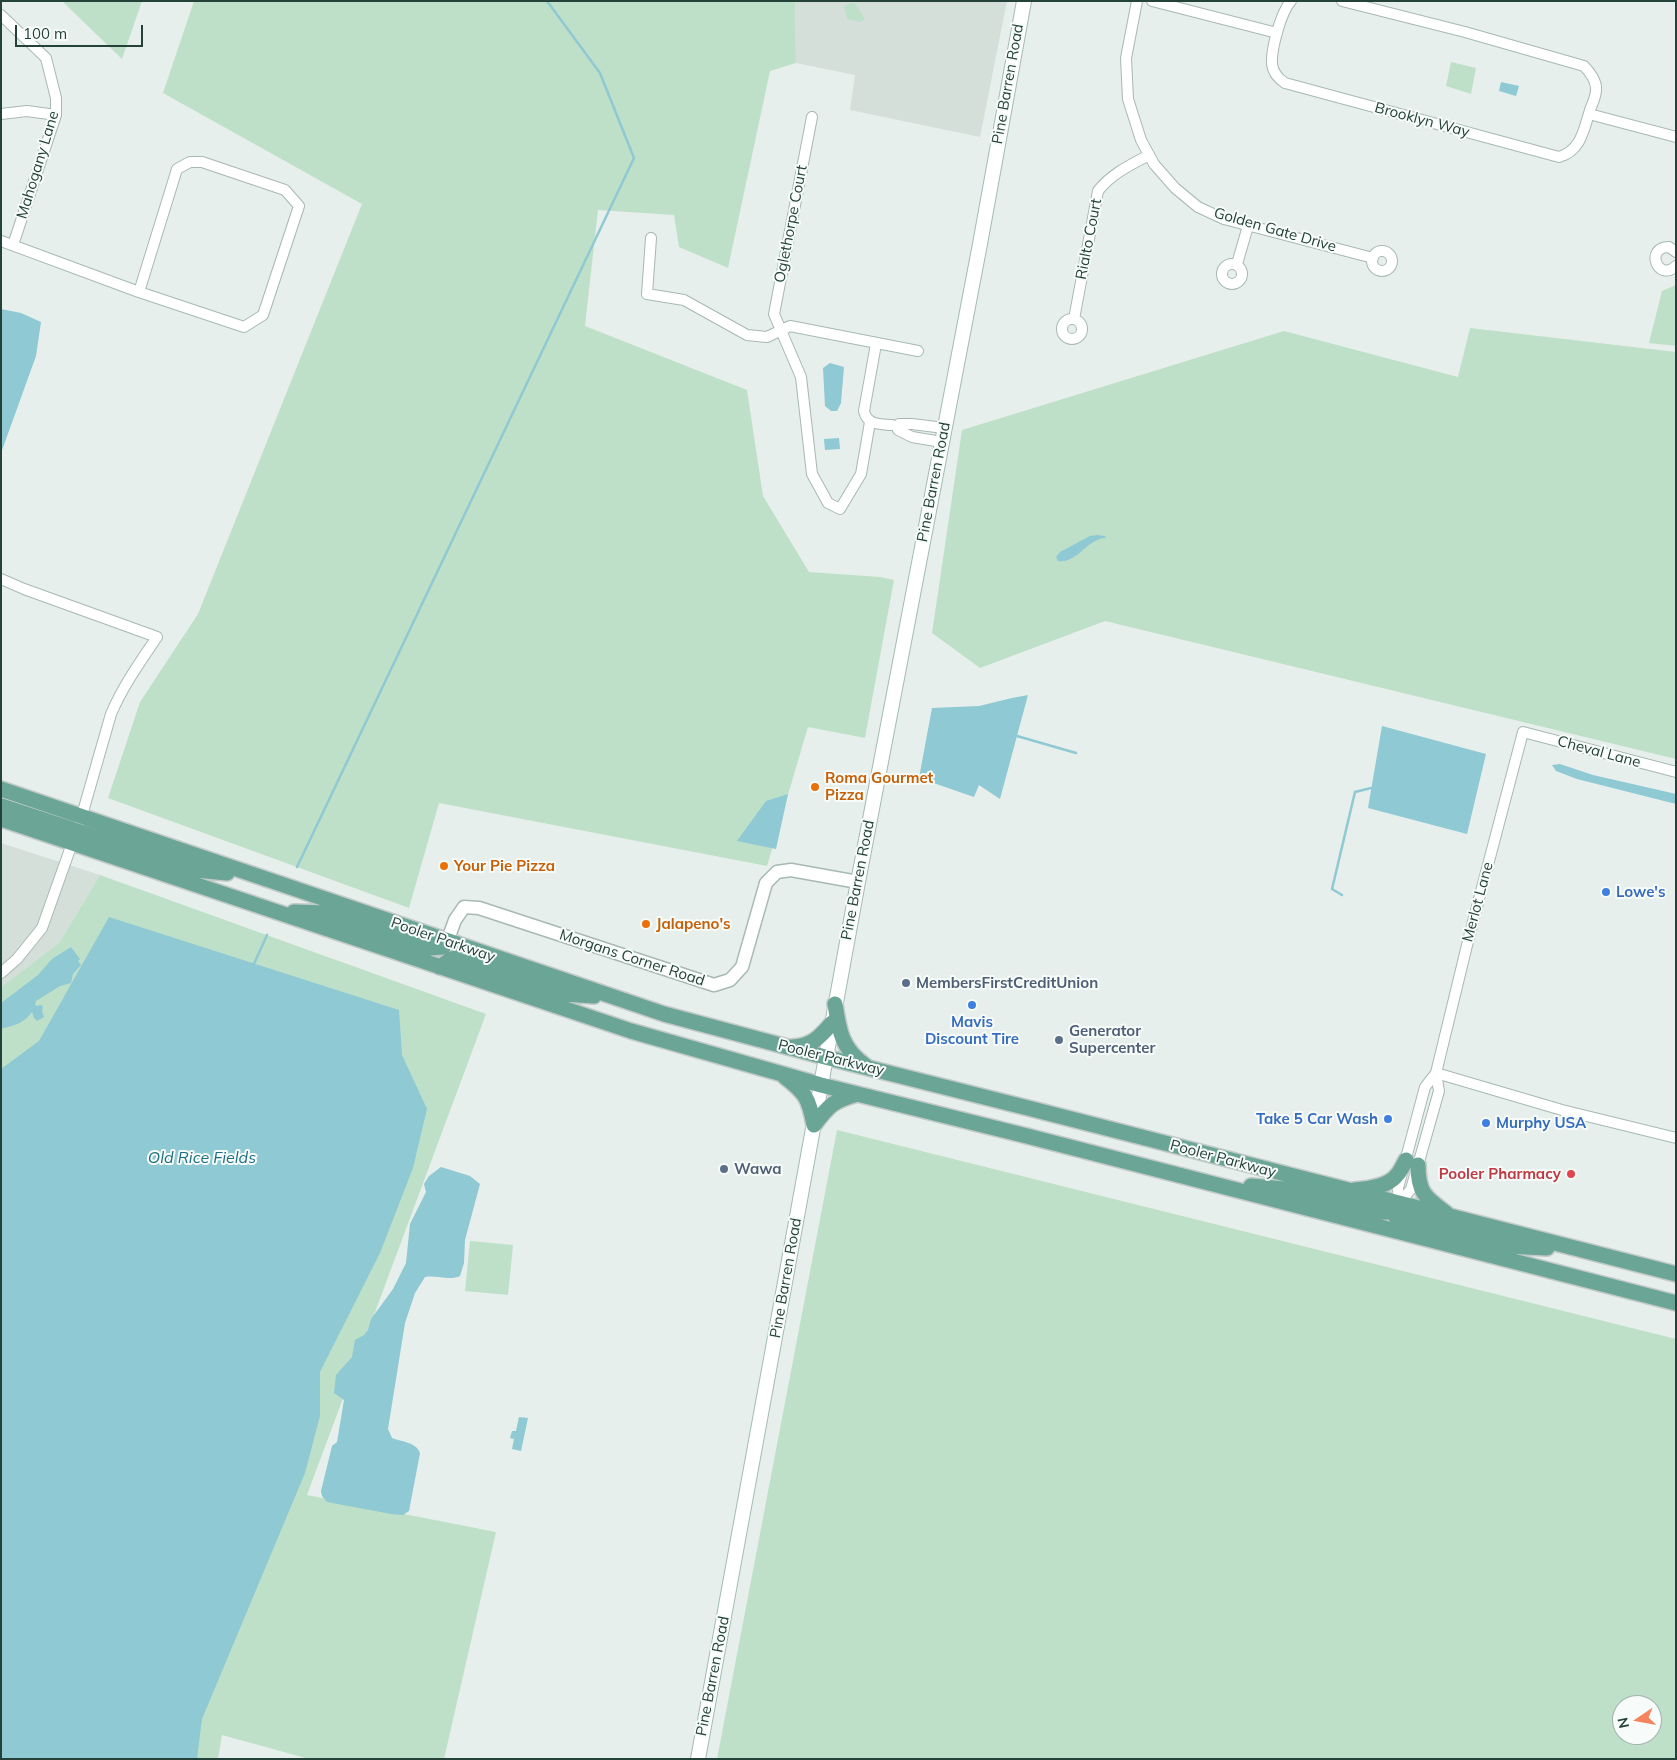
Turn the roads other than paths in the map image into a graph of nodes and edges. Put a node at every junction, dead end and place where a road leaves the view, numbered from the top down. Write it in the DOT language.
graph roads {
  1 [pos="1024,1"];
  2 [pos="1137,1"];
  3 [pos="1152,1"];
  4 [pos="1291,1"];
  5 [pos="1342,1"];
  6 [pos="1,15"];
  7 [pos="1276,33"];
  8 [pos="1,114"];
  9 [pos="1589,114"];
  10 [pos="56,115"];
  11 [pos="812,117"];
  12 [pos="1676,137"];
  13 [pos="1149,155"];
  14 [pos="1248,226"];
  15 [pos="651,238"];
  16 [pos="1,242"];
  17 [pos="13,245"];
  18 [pos="1676,252"];
  19 [pos="1373,258"];
  20 [pos="1237,264"];
  21 [pos="1676,266"];
  22 [pos="139,292"];
  23 [pos="1074,319"];
  24 [pos="780,330"];
  25 [pos="876,344"];
  26 [pos="918,351"];
  27 [pos="870,422"];
  28 [pos="943,435"];
  29 [pos="1,579"];
  30 [pos="1523,732"];
  31 [pos="1676,772"];
  32 [pos="1,789"];
  33 [pos="1,806"];
  34 [pos="82,816"];
  35 [pos="1,819"];
  36 [pos="75,837"];
  37 [pos="258,877"];
  38 [pos="858,882"];
  39 [pos="277,912"];
  40 [pos="447,942"];
  41 [pos="440,967"];
  42 [pos="1,972"];
  43 [pos="616,998"];
  44 [pos="835,1004"];
  45 [pos="832,1023"];
  46 [pos="787,1047"];
  47 [pos="825,1057"];
  48 [pos="870,1068"];
  49 [pos="780,1073"];
  50 [pos="1436,1073"];
  51 [pos="822,1085"];
  52 [pos="859,1094"];
  53 [pos="814,1125"];
  54 [pos="1676,1138"];
  55 [pos="1412,1163"];
  56 [pos="1212,1184"];
  57 [pos="1347,1191"];
  58 [pos="1396,1217"];
  59 [pos="1451,1217"];
  60 [pos="1579,1249"];
  61 [pos="1676,1274"];
  62 [pos="1676,1303"];
  63 [pos="698,1759"];
  1 -- 28 [label="main road, Pine Barren Road"];
  2 -- 13 [label="street, Golden Gate Drive"];
  3 -- 7 [label="street"];
  4 -- 7 [label="street, Brooklyn Way"];
  5 -- 9 [label="street, Brooklyn Way"];
  6 -- 10 [label="street, Mahogany Lane"];
  7 -- 9 [label="street, Brooklyn Way"];
  8 -- 10 [label="street"];
  9 -- 12 [label="street"];
  10 -- 17 [label="street, Mahogany Lane"];
  11 -- 24 [label="street, Oglethorpe Court"];
  13 -- 14 [label="street, Golden Gate Drive"];
  13 -- 23 [label="street, Rialto Court"];
  14 -- 19 [label="street, Golden Gate Drive"];
  14 -- 20 [label="street"];
  15 -- 24 [label="street"];
  16 -- 17 [label="street"];
  17 -- 22 [label="street"];
  18 -- 21 [label="street"];
  22 -- 22 [label="street"];
  24 -- 25 [label="street"];
  24 -- 27 [label="street, Oglethorpe Court"];
  25 -- 26 [label="street"];
  25 -- 27 [label="street"];
  27 -- 28 [label="street"];
  28 -- 38 [label="main road, Pine Barren Road"];
  29 -- 34 [label="street"];
  30 -- 31 [label="street, Cheval Lane"];
  30 -- 50 [label="street, Merlot Lane"];
  32 -- 34 [label="main road, Pooler Parkway"];
  33 -- 36 [label="main road"];
  34 -- 36 [label="street"];
  34 -- 37 [label="main road, Pooler Parkway"];
  35 -- 36 [label="main road, Pooler Parkway"];
  36 -- 37 [label="main road"];
  36 -- 39 [label="main road, Pooler Parkway"];
  36 -- 42 [label="street"];
  37 -- 40 [label="main road, Pooler Parkway"];
  38 -- 40 [label="street, Morgans Corner Road"];
  38 -- 44 [label="main road, Pine Barren Road"];
  39 -- 40 [label="main road"];
  39 -- 41 [label="main road, Pooler Parkway"];
  40 -- 43 [label="main road, Pooler Parkway"];
  41 -- 43 [label="main road"];
  41 -- 49 [label="main road, Pooler Parkway"];
  43 -- 46 [label="main road, Pooler Parkway"];
  44 -- 45 [label="main road, Pine Barren Road"];
  44 -- 48 [label="main road"];
  45 -- 46 [label="main road"];
  45 -- 47 [label="main road, Pine Barren Road"];
  46 -- 47 [label="main road, Pooler Parkway"];
  47 -- 48 [label="main road, Pooler Parkway"];
  47 -- 51 [label="main road, Pine Barren Road"];
  48 -- 57 [label="main road, Pooler Parkway"];
  49 -- 51 [label="main road, Pooler Parkway"];
  49 -- 53 [label="main road"];
  50 -- 54 [label="street"];
  50 -- 55 [label="street, Merlot Lane"];
  51 -- 52 [label="main road, Pooler Parkway"];
  51 -- 53 [label="main road, Pine Barren Road"];
  52 -- 53 [label="main road"];
  52 -- 56 [label="main road, Pooler Parkway"];
  53 -- 63 [label="main road, Pine Barren Road"];
  55 -- 57 [label="main road"];
  55 -- 58 [label="street, Merlot Lane"];
  55 -- 59 [label="main road"];
  56 -- 58 [label="main road, Pooler Parkway"];
  56 -- 58 [label="main road"];
  57 -- 58 [label="main road, Pooler Parkway"];
  58 -- 59 [label="main road, Pooler Parkway"];
  58 -- 60 [label="main road"];
  58 -- 62 [label="main road, Pooler Parkway"];
  59 -- 60 [label="main road, Pooler Parkway"];
  60 -- 61 [label="main road, Pooler Parkway"];
}
